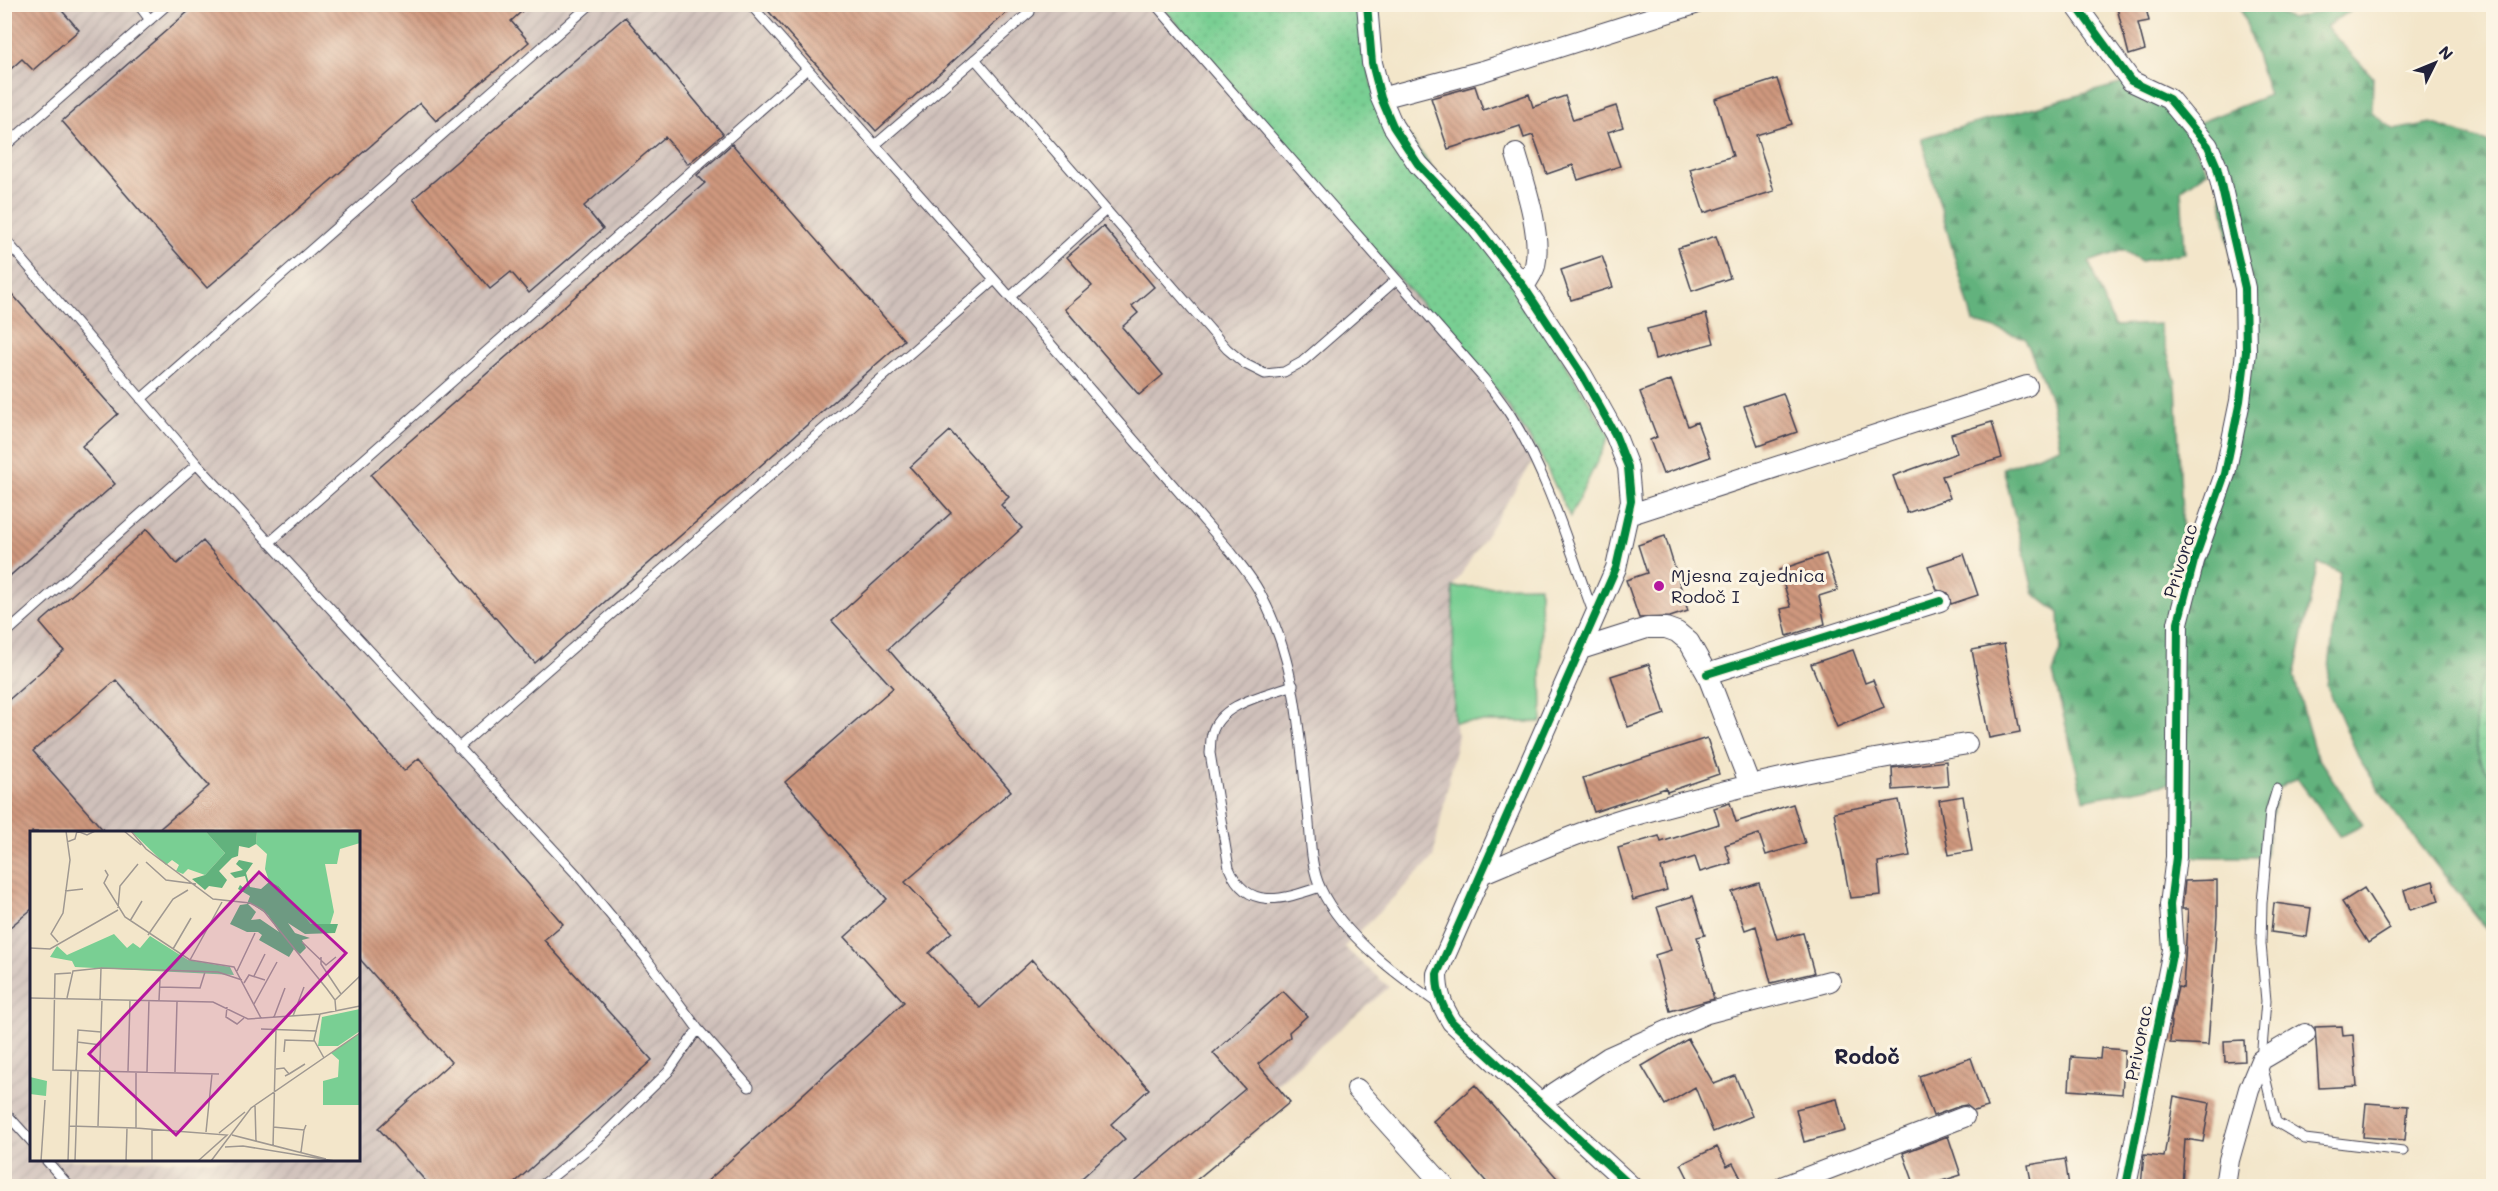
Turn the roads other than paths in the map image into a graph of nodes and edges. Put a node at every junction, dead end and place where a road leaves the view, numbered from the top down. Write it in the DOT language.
graph roads {
  1 [pos="138,4"];
  2 [pos="168,4"];
  3 [pos="591,4"];
  4 [pos="750,4"];
  5 [pos="1155,4"];
  6 [pos="1367,4"];
  7 [pos="1695,4"];
  8 [pos="2075,4"];
  9 [pos="1030,12"];
  10 [pos="150,20"];
  11 [pos="975,59"];
  12 [pos="807,69"];
  13 [pos="1381,98"];
  14 [pos="875,145"];
  15 [pos="4,147"];
  16 [pos="1516,154"];
  17 [pos="1106,210"];
  18 [pos="4,238"];
  19 [pos="994,280"];
  20 [pos="1396,280"];
  21 [pos="1524,287"];
  22 [pos="1010,297"];
  23 [pos="2027,386"];
  24 [pos="141,399"];
  25 [pos="197,464"];
  26 [pos="1628,515"];
  27 [pos="269,543"];
  28 [pos="1940,601"];
  29 [pos="1594,617"];
  30 [pos="4,635"];
  31 [pos="1581,648"];
  32 [pos="1707,674"];
  33 [pos="1293,685"];
  34 [pos="1967,744"];
  35 [pos="458,748"];
  36 [pos="1750,785"];
  37 [pos="2277,789"];
  38 [pos="1481,874"];
  39 [pos="1320,887"];
  40 [pos="1830,981"];
  41 [pos="1442,1007"];
  42 [pos="698,1029"];
  43 [pos="2305,1034"];
  44 [pos="2261,1060"];
  45 [pos="749,1087"];
  46 [pos="1357,1089"];
  47 [pos="1541,1102"];
  48 [pos="4,1111"];
  49 [pos="1964,1117"];
  50 [pos="30,1141"];
  51 [pos="2403,1152"];
  52 [pos="47,1161"];
  53 [pos="69,1186"];
  54 [pos="541,1186"];
  55 [pos="1444,1186"];
  56 [pos="1631,1186"];
  57 [pos="1784,1186"];
  58 [pos="2126,1186"];
  59 [pos="2225,1186"];
  1 -- 10 [label="lane"];
  2 -- 10 [label="lane"];
  3 -- 24 [label="lane"];
  4 -- 12 [label="lane"];
  5 -- 20 [label="lane"];
  6 -- 13 [label="street"];
  7 -- 13 [label="street"];
  8 -- 58 [label="street, Privorac"];
  9 -- 11 [label="lane"];
  10 -- 15 [label="lane"];
  11 -- 14 [label="lane"];
  11 -- 17 [label="lane"];
  12 -- 14 [label="lane"];
  12 -- 27 [label="lane"];
  13 -- 21 [label="street"];
  14 -- 19 [label="lane"];
  16 -- 21 [label="street"];
  17 -- 20 [label="lane"];
  17 -- 22 [label="lane"];
  18 -- 24 [label="lane"];
  19 -- 22 [label="lane"];
  19 -- 35 [label="lane"];
  20 -- 29 [label="lane"];
  21 -- 26 [label="street"];
  22 -- 33 [label="lane"];
  23 -- 26 [label="street"];
  24 -- 25 [label="lane"];
  25 -- 27 [label="lane"];
  25 -- 30 [label="lane"];
  26 -- 29 [label="street"];
  27 -- 35 [label="lane"];
  28 -- 32 [label="street"];
  29 -- 31 [label="street"];
  31 -- 32 [label="street"];
  31 -- 38 [label="street"];
  32 -- 36 [label="street"];
  33 -- 39 [label="lane"];
  33 -- 39 [label="lane"];
  34 -- 36 [label="street"];
  35 -- 42 [label="lane"];
  36 -- 38 [label="street"];
  37 -- 44 [label="lane"];
  38 -- 41 [label="street"];
  39 -- 41 [label="lane"];
  40 -- 47 [label="street"];
  41 -- 47 [label="street"];
  42 -- 45 [label="lane"];
  42 -- 54 [label="lane"];
  43 -- 44 [label="street"];
  44 -- 51 [label="lane"];
  44 -- 59 [label="street"];
  46 -- 55 [label="street"];
  47 -- 56 [label="street"];
  48 -- 50 [label="lane"];
  49 -- 57 [label="street"];
  52 -- 53 [label="lane"];
}
